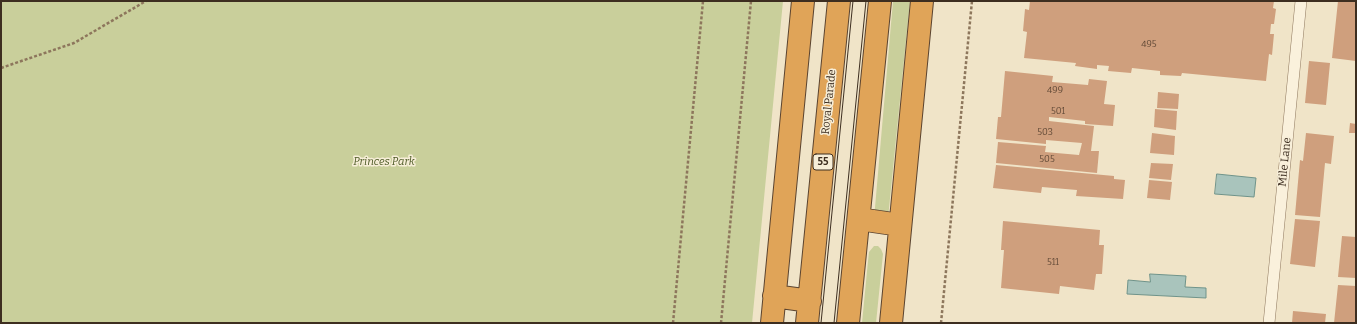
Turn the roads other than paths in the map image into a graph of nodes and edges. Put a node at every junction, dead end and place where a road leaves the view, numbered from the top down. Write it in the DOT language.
graph roads {
  1 [pos="802,1"];
  2 [pos="839,1"];
  3 [pos="880,1"];
  4 [pos="922,1"];
  5 [pos="1301,1"];
  6 [pos="859,219"];
  7 [pos="900,224"];
  8 [pos="774,296"];
  9 [pos="810,301"];
  10 [pos="772,323"];
  11 [pos="808,323"];
  12 [pos="848,323"];
  13 [pos="891,323"];
  14 [pos="1269,323"];
  1 -- 8 [label="highway"];
  2 -- 9 [label="highway, Royal Parade / 55"];
  3 -- 6 [label="highway"];
  4 -- 7 [label="highway"];
  5 -- 14 [label="lane, Mile Lane"];
  6 -- 7 [label="highway"];
  6 -- 12 [label="highway"];
  7 -- 13 [label="highway"];
  8 -- 9 [label="highway"];
  8 -- 10 [label="highway"];
  9 -- 11 [label="highway, Royal Parade / 55"];
}
